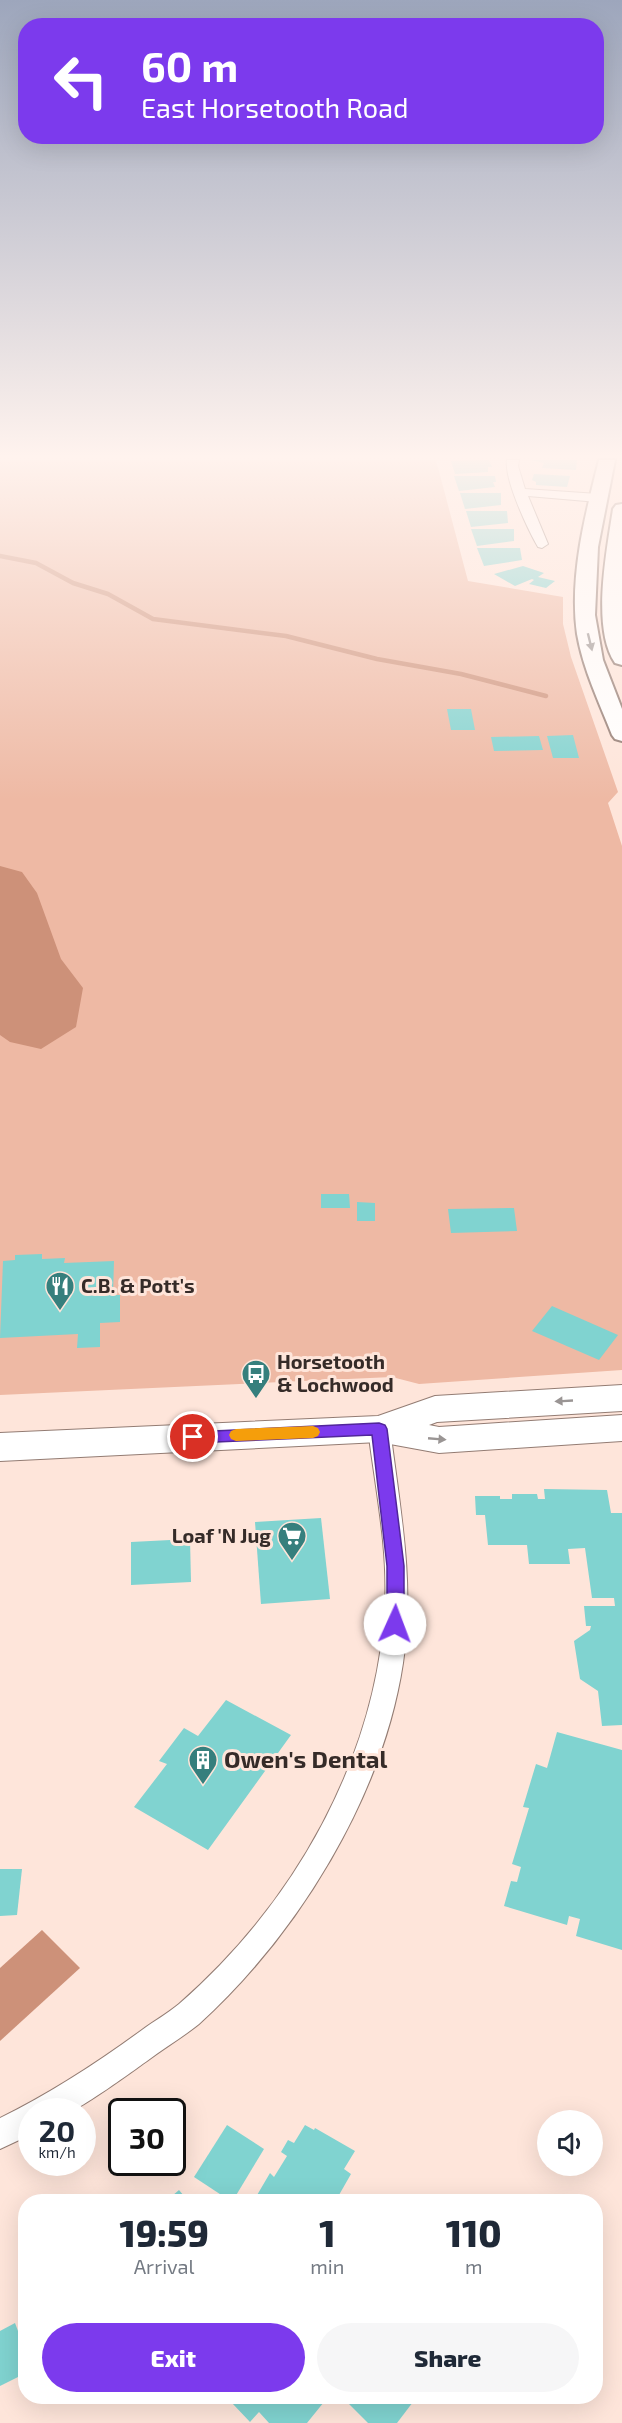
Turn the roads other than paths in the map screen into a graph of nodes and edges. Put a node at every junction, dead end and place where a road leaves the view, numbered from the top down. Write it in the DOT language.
graph roads {
  1 [pos="588,573"];
  2 [pos="614,573"];
  3 [pos="622,659"];
  4 [pos="622,735"];
  5 [pos="622,1398"];
  6 [pos="622,1428"];
  7 [pos="379,1429"];
  8 [pos="0,1447"];
  9 [pos="66,2098"];
  10 [pos="18,2125"];
  11 [pos="0,2134"];
  1 -- 4 [label="main road, one-way"];
  2 -- 3 [label="main road"];
  5 -- 7 [label="main road, one-way"];
  7 -- 6 [label="main road, one-way"];
  7 -- 8 [label="main road"];
  7 -- 9 [label="street"];
  10 -- 11 [label="street"];
}
